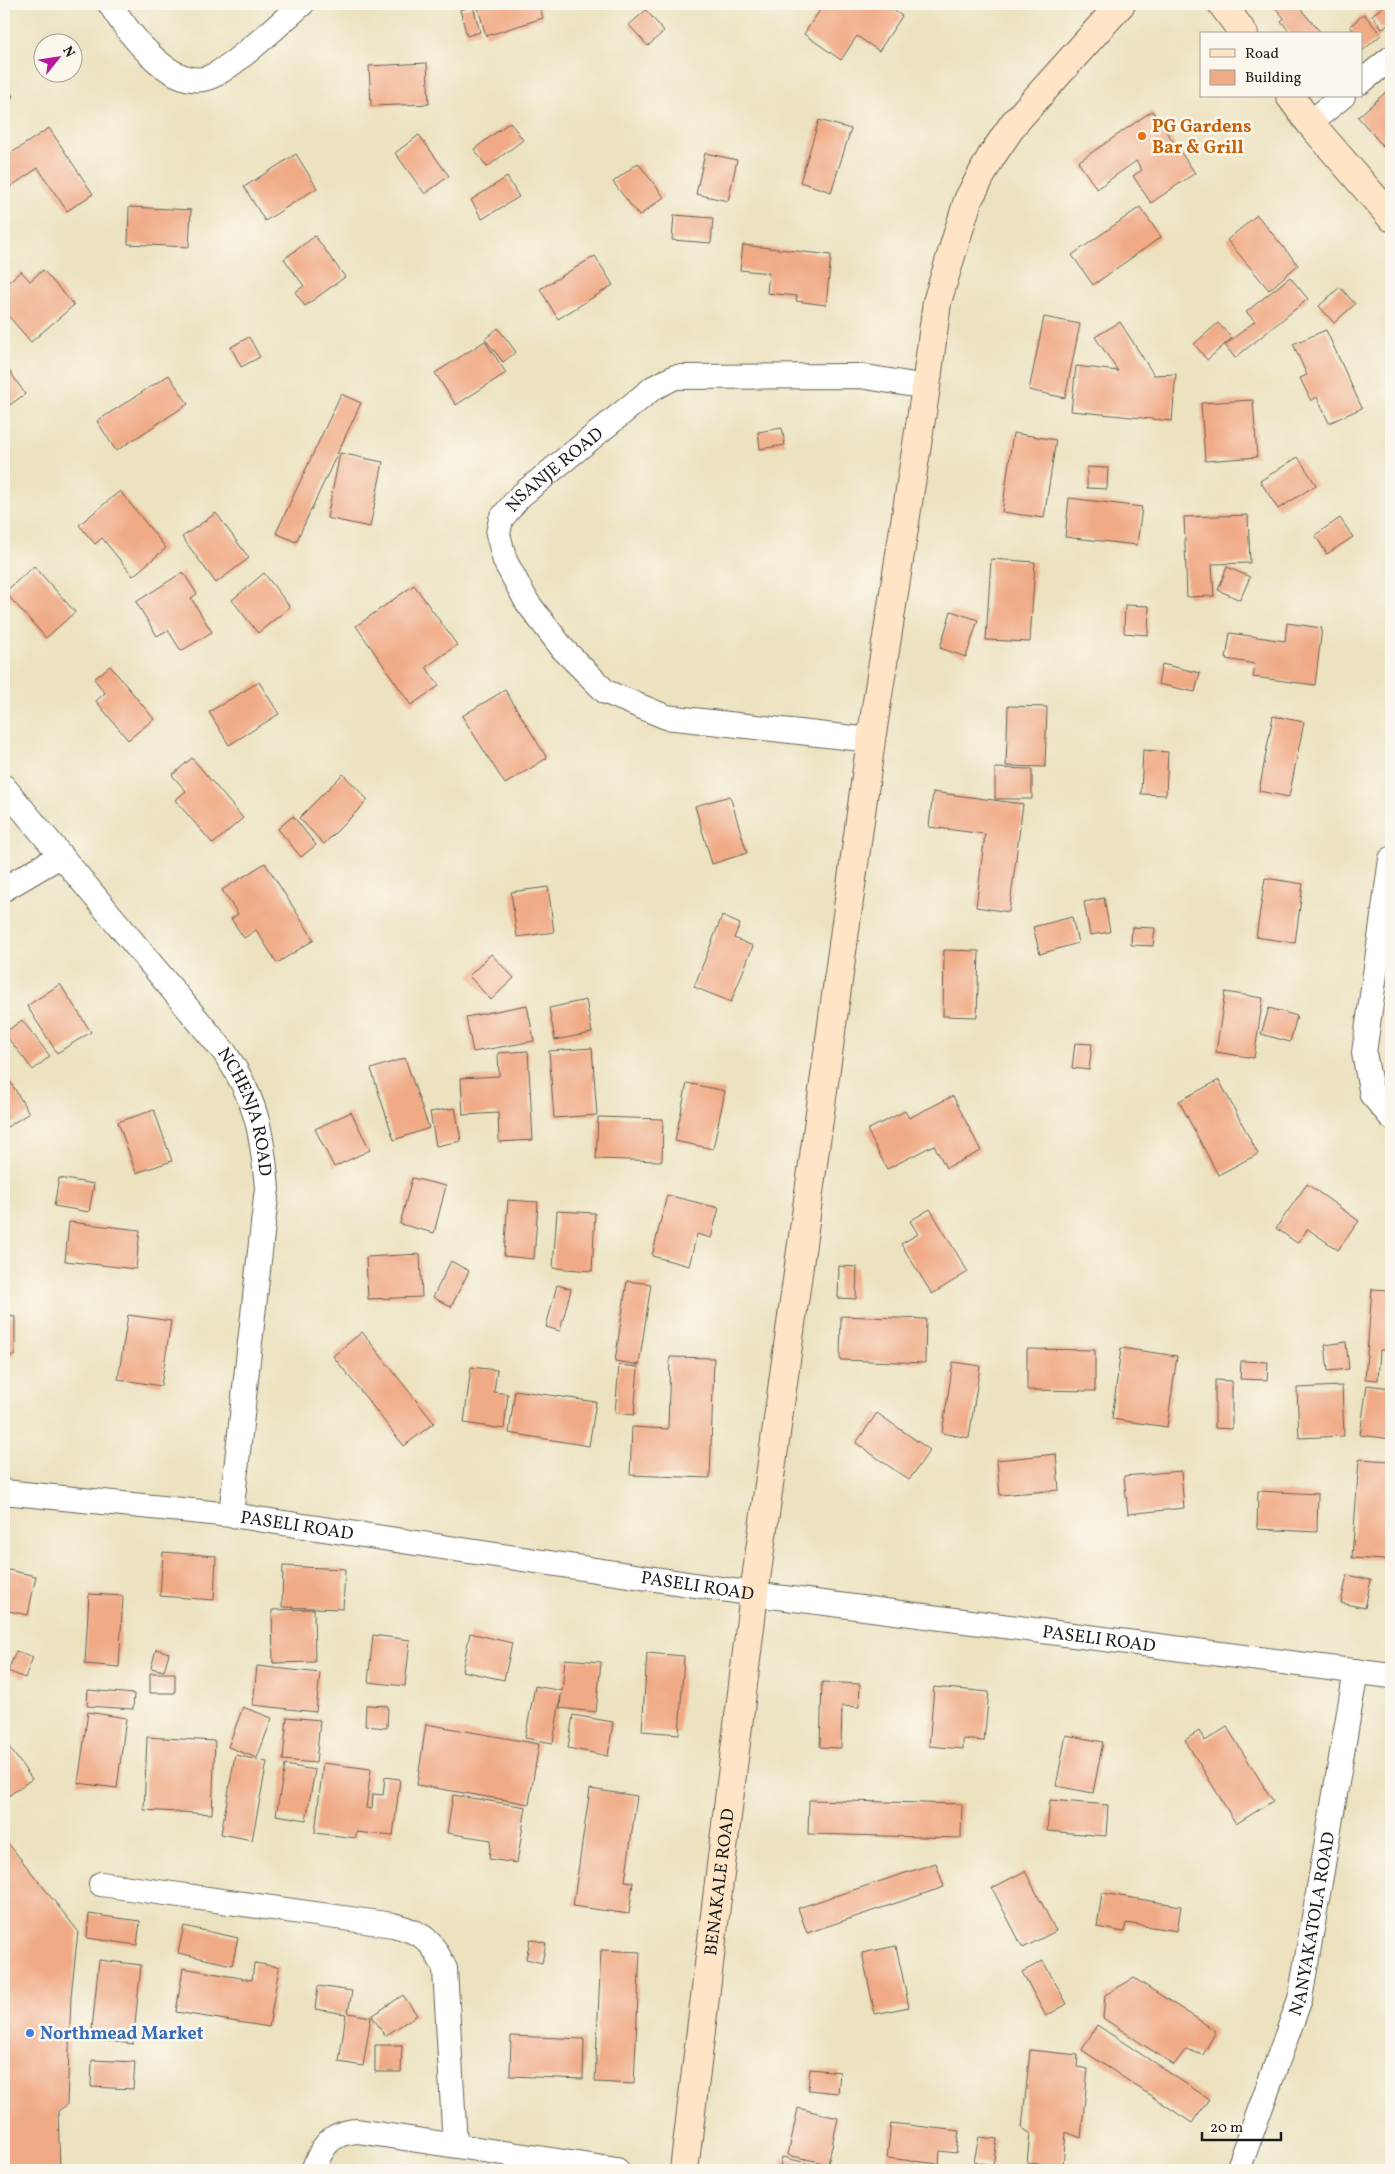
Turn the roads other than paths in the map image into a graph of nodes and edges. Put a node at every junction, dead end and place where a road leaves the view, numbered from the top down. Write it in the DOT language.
graph roads {
  1 [pos="110,4"];
  2 [pos="302,4"];
  3 [pos="1120,4"];
  4 [pos="1222,4"];
  5 [pos="1243,32"];
  6 [pos="1391,58"];
  7 [pos="1362,81"];
  8 [pos="1291,98"];
  9 [pos="1341,98"];
  10 [pos="1310,123"];
  11 [pos="1391,217"];
  12 [pos="926,387"];
  13 [pos="871,740"];
  14 [pos="4,787"];
  15 [pos="60,856"];
  16 [pos="1391,859"];
  17 [pos="4,889"];
  18 [pos="1391,1117"];
  19 [pos="4,1492"];
  20 [pos="231,1515"];
  21 [pos="754,1594"];
  22 [pos="1356,1671"];
  23 [pos="1391,1676"];
  24 [pos="101,1884"];
  25 [pos="455,2144"];
  26 [pos="313,2170"];
  27 [pos="617,2170"];
  28 [pos="684,2170"];
  29 [pos="1238,2170"];
  1 -- 2 [label="street"];
  3 -- 12 [label="street, BENAKALE ROAD"];
  4 -- 5 [label="street"];
  6 -- 7 [label="street"];
  8 -- 10 [label="street"];
  9 -- 10 [label="street"];
  10 -- 11 [label="street"];
  12 -- 13 [label="street, BENAKALE ROAD"];
  12 -- 13 [label="street, NSANJE ROAD"];
  13 -- 21 [label="street, BENAKALE ROAD"];
  14 -- 15 [label="street, NCHENJA ROAD"];
  15 -- 17 [label="street"];
  15 -- 20 [label="street, NCHENJA ROAD"];
  16 -- 18 [label="street"];
  19 -- 20 [label="street, PASELI ROAD"];
  20 -- 21 [label="street, PASELI ROAD"];
  21 -- 22 [label="street, PASELI ROAD"];
  21 -- 28 [label="street, BENAKALE ROAD"];
  22 -- 23 [label="street, PASELI ROAD"];
  22 -- 29 [label="street, NANYAKATOLA ROAD"];
  24 -- 25 [label="street"];
  25 -- 26 [label="street"];
  25 -- 27 [label="street"];
}
